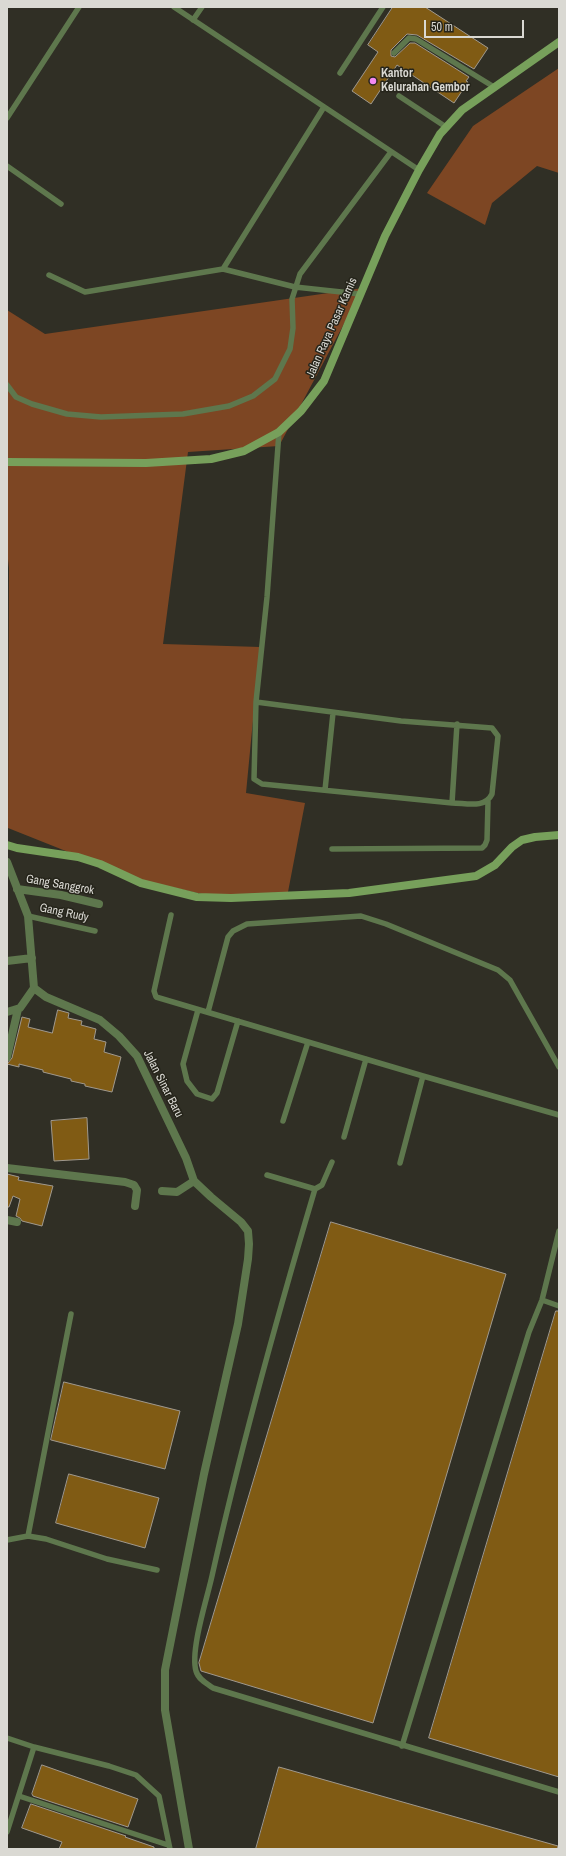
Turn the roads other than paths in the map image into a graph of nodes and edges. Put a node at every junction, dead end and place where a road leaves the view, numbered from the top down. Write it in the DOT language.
graph roads {
  1 [pos="79,7"];
  2 [pos="174,7"];
  3 [pos="202,7"];
  4 [pos="383,7"];
  5 [pos="193,20"];
  6 [pos="559,42"];
  7 [pos="394,53"];
  8 [pos="340,73"];
  9 [pos="494,87"];
  10 [pos="399,96"];
  11 [pos="324,107"];
  12 [pos="7,118"];
  13 [pos="446,128"];
  14 [pos="391,152"];
  15 [pos="7,166"];
  16 [pos="419,170"];
  17 [pos="61,204"];
  18 [pos="222,269"];
  19 [pos="48,275"];
  20 [pos="295,287"];
  21 [pos="360,294"];
  22 [pos="7,385"];
  23 [pos="279,432"];
  24 [pos="7,462"];
  25 [pos="256,702"];
  26 [pos="333,713"];
  27 [pos="458,724"];
  28 [pos="325,790"];
  29 [pos="488,802"];
  30 [pos="452,803"];
  31 [pos="559,835"];
  32 [pos="7,845"];
  33 [pos="332,849"];
  34 [pos="7,862"];
  35 [pos="17,889"];
  36 [pos="99,904"];
  37 [pos="28,916"];
  38 [pos="171,916"];
  39 [pos="95,931"];
  40 [pos="32,958"];
  41 [pos="7,961"];
  42 [pos="34,988"];
  43 [pos="18,1009"];
  44 [pos="198,1010"];
  45 [pos="7,1012"];
  46 [pos="208,1012"];
  47 [pos="238,1021"];
  48 [pos="308,1042"];
  49 [pos="7,1057"];
  50 [pos="366,1059"];
  51 [pos="559,1067"];
  52 [pos="423,1076"];
  53 [pos="559,1114"];
  54 [pos="283,1121"];
  55 [pos="344,1137"];
  56 [pos="332,1162"];
  57 [pos="400,1163"];
  58 [pos="7,1168"];
  59 [pos="267,1174"];
  60 [pos="194,1181"];
  61 [pos="315,1189"];
  62 [pos="162,1191"];
  63 [pos="135,1206"];
  64 [pos="7,1220"];
  65 [pos="17,1222"];
  66 [pos="559,1231"];
  67 [pos="542,1300"];
  68 [pos="559,1306"];
  69 [pos="71,1314"];
  70 [pos="28,1536"];
  71 [pos="7,1540"];
  72 [pos="157,1570"];
  73 [pos="7,1738"];
  74 [pos="402,1746"];
  75 [pos="34,1747"];
  76 [pos="559,1792"];
  77 [pos="19,1796"];
  78 [pos="7,1832"];
  79 [pos="169,1847"];
  80 [pos="188,1849"];
  1 -- 12 [label="lane"];
  2 -- 5 [label="lane"];
  3 -- 5 [label="lane"];
  4 -- 8 [label="lane"];
  5 -- 11 [label="lane"];
  6 -- 9 [label="main road, Jalan Raya Pasar Kamis"];
  7 -- 9 [label="lane"];
  9 -- 13 [label="main road, Jalan Raya Pasar Kamis"];
  10 -- 13 [label="lane"];
  11 -- 14 [label="lane"];
  11 -- 18 [label="lane"];
  13 -- 16 [label="main road, Jalan Raya Pasar Kamis"];
  14 -- 16 [label="lane"];
  14 -- 20 [label="lane"];
  15 -- 17 [label="lane"];
  16 -- 21 [label="main road, Jalan Raya Pasar Kamis"];
  18 -- 19 [label="lane"];
  18 -- 20 [label="lane"];
  20 -- 21 [label="lane"];
  20 -- 22 [label="lane"];
  21 -- 23 [label="main road, Jalan Raya Pasar Kamis"];
  23 -- 24 [label="main road, Jalan Raya Pasar Kamis"];
  23 -- 25 [label="lane"];
  25 -- 26 [label="lane"];
  25 -- 28 [label="lane"];
  26 -- 27 [label="lane"];
  26 -- 28 [label="lane"];
  27 -- 29 [label="lane"];
  27 -- 30 [label="lane"];
  28 -- 30 [label="lane"];
  29 -- 30 [label="lane"];
  29 -- 33 [label="lane"];
  31 -- 32 [label="main road"];
  34 -- 35 [label="street"];
  35 -- 36 [label="street, Gang Sanggrok"];
  35 -- 37 [label="street"];
  37 -- 39 [label="lane, Gang Rudy"];
  37 -- 40 [label="street"];
  38 -- 44 [label="lane"];
  40 -- 41 [label="street"];
  40 -- 42 [label="street"];
  42 -- 43 [label="street"];
  42 -- 60 [label="street, Jalan Sinar Baru"];
  43 -- 45 [label="street"];
  43 -- 49 [label="street"];
  44 -- 46 [label="lane"];
  44 -- 47 [label="lane"];
  46 -- 47 [label="lane"];
  46 -- 51 [label="lane"];
  47 -- 48 [label="lane"];
  48 -- 50 [label="lane"];
  48 -- 54 [label="lane"];
  50 -- 52 [label="lane"];
  50 -- 55 [label="lane"];
  52 -- 53 [label="lane"];
  52 -- 57 [label="lane"];
  56 -- 61 [label="lane"];
  58 -- 63 [label="street"];
  59 -- 61 [label="lane"];
  60 -- 62 [label="street"];
  60 -- 80 [label="street, Jalan Sinar Baru"];
  61 -- 74 [label="lane"];
  64 -- 65 [label="street"];
  66 -- 67 [label="lane"];
  67 -- 68 [label="lane"];
  67 -- 74 [label="lane"];
  69 -- 70 [label="lane"];
  70 -- 71 [label="lane"];
  70 -- 72 [label="lane"];
  73 -- 75 [label="lane"];
  74 -- 76 [label="lane"];
  75 -- 77 [label="lane"];
  75 -- 79 [label="lane"];
  77 -- 78 [label="lane"];
  77 -- 79 [label="lane"];
}
